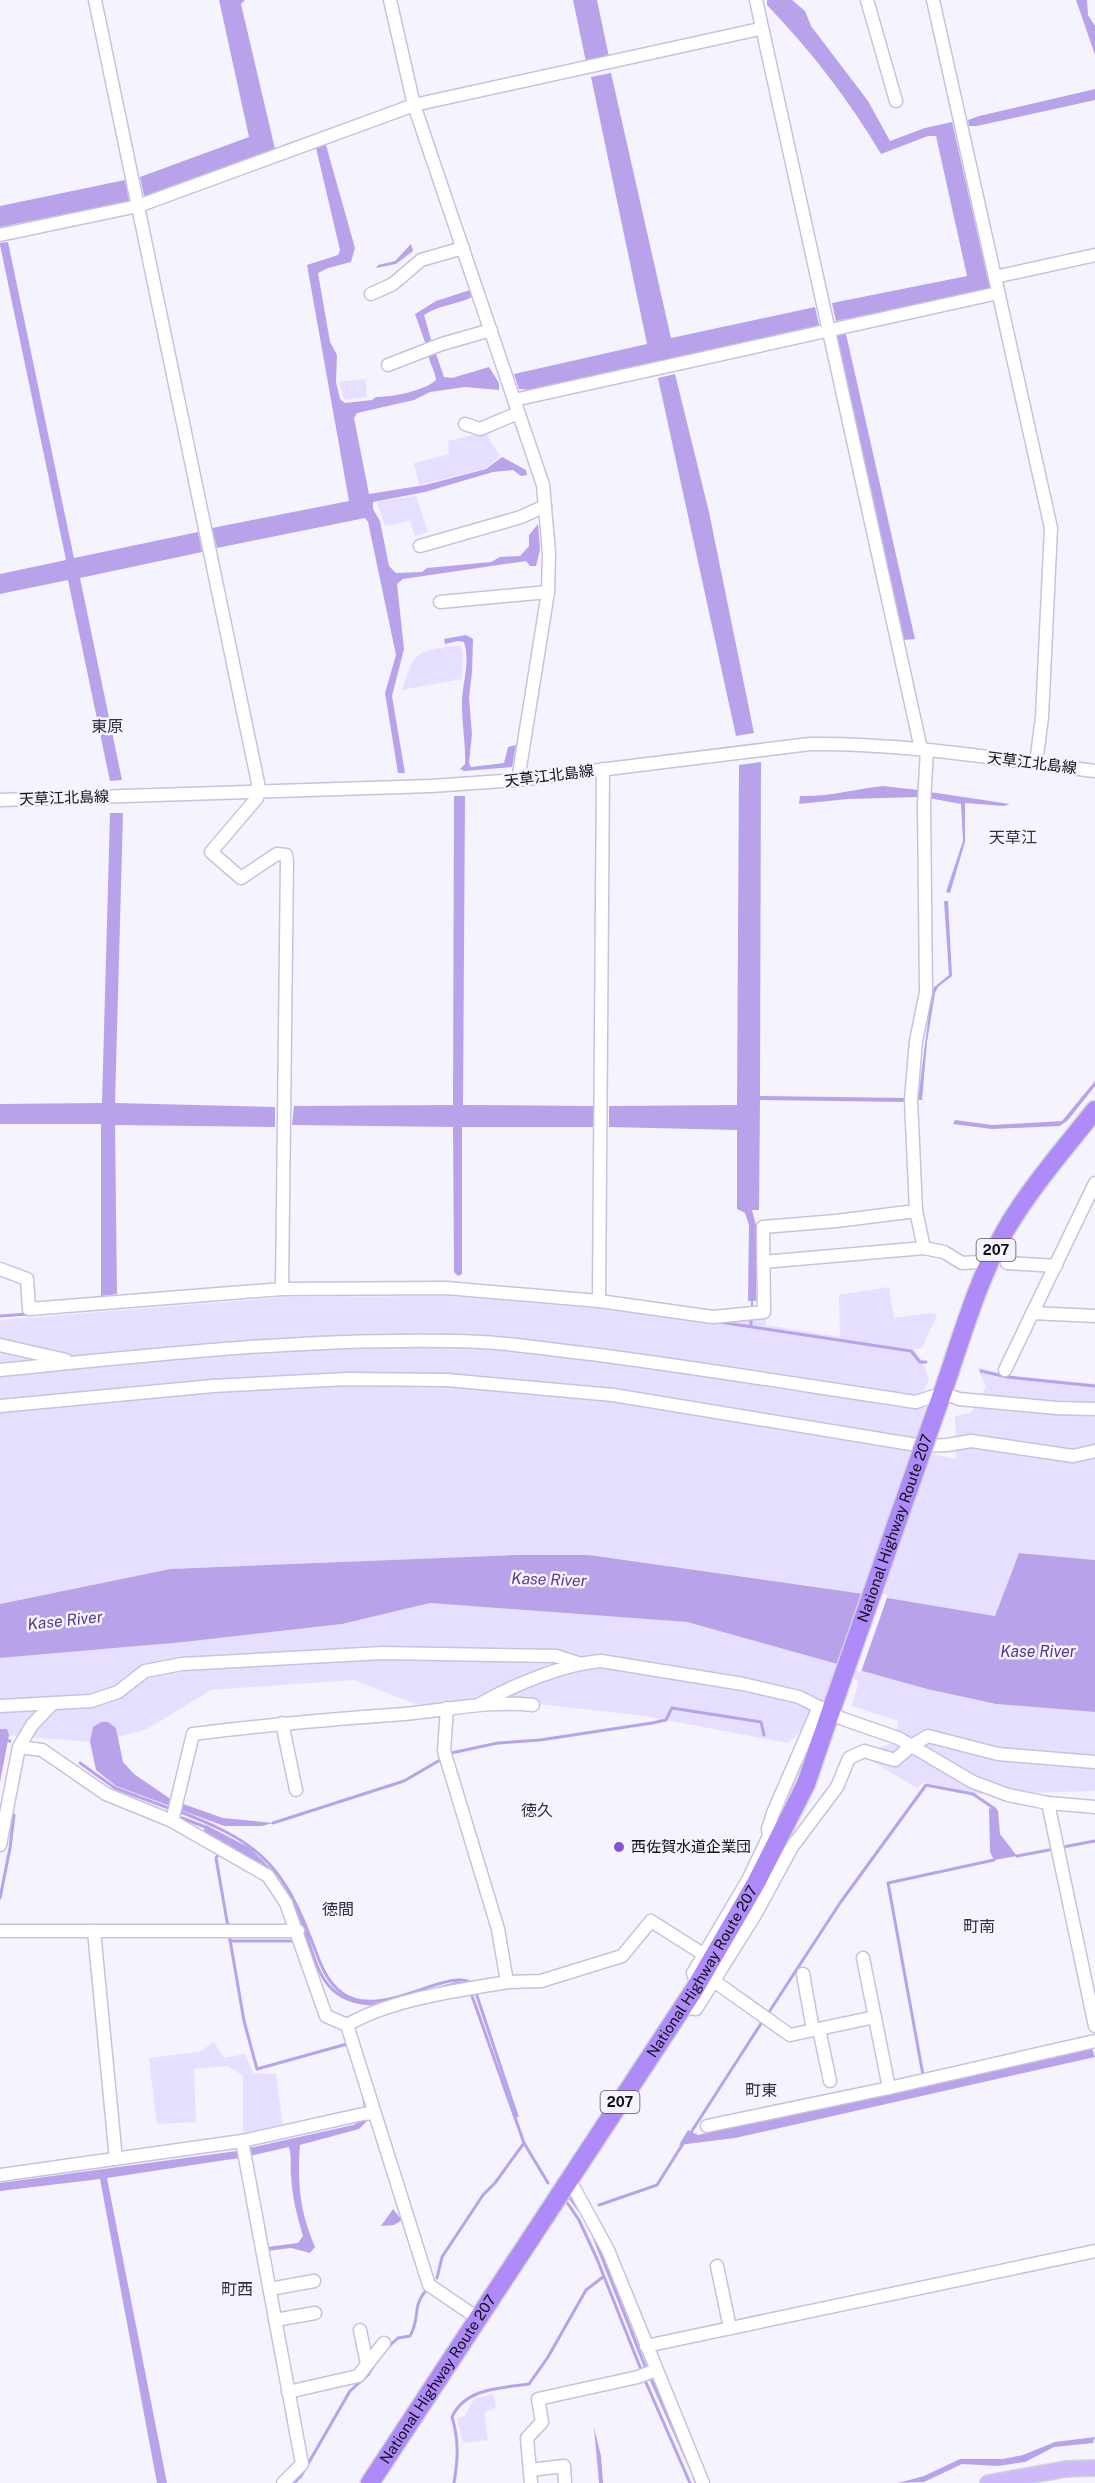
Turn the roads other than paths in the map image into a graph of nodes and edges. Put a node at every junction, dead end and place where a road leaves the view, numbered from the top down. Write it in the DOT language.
graph roads {
  1 [pos="95,0"];
  2 [pos="390,0"];
  3 [pos="756,0"];
  4 [pos="867,0"];
  5 [pos="933,0"];
  6 [pos="761,27"];
  7 [pos="896,101"];
  8 [pos="414,105"];
  9 [pos="136,194"];
  10 [pos="0,235"];
  11 [pos="463,248"];
  12 [pos="1095,255"];
  13 [pos="994,277"];
  14 [pos="998,293"];
  15 [pos="371,294"];
  16 [pos="828,319"];
  17 [pos="491,330"];
  18 [pos="388,365"];
  19 [pos="511,389"];
  20 [pos="518,413"];
  21 [pos="465,424"];
  22 [pos="545,506"];
  23 [pos="420,546"];
  24 [pos="548,592"];
  25 [pos="440,602"];
  26 [pos="924,749"];
  27 [pos="1036,763"];
  28 [pos="603,769"];
  29 [pos="1095,771"];
  30 [pos="518,780"];
  31 [pos="258,792"];
  32 [pos="0,800"];
  33 [pos="1095,1110"];
  34 [pos="1095,1183"];
  35 [pos="916,1211"];
  36 [pos="924,1248"];
  37 [pos="763,1262"];
  38 [pos="978,1262"];
  39 [pos="1007,1263"];
  40 [pos="1056,1266"];
  41 [pos="0,1269"];
  42 [pos="282,1289"];
  43 [pos="599,1301"];
  44 [pos="1032,1313"];
  45 [pos="1095,1316"];
  46 [pos="0,1345"];
  47 [pos="72,1363"];
  48 [pos="0,1370"];
  49 [pos="1005,1370"];
  50 [pos="943,1393"];
  51 [pos="0,1406"];
  52 [pos="1095,1409"];
  53 [pos="1095,1452"];
  54 [pos="578,1663"];
  55 [pos="52,1703"];
  56 [pos="480,1704"];
  57 [pos="533,1705"];
  58 [pos="0,1706"];
  59 [pos="828,1707"];
  60 [pos="447,1708"];
  61 [pos="282,1723"];
  62 [pos="911,1746"];
  63 [pos="19,1747"];
  64 [pos="1095,1762"];
  65 [pos="296,1790"];
  66 [pos="1048,1803"];
  67 [pos="1095,1807"];
  68 [pos="173,1816"];
  69 [pos="0,1845"];
  70 [pos="0,1931"];
  71 [pos="94,1931"];
  72 [pos="300,1938"];
  73 [pos="703,1954"];
  74 [pos="863,1958"];
  75 [pos="803,1974"];
  76 [pos="507,1982"];
  77 [pos="705,1983"];
  78 [pos="875,2018"];
  79 [pos="347,2025"];
  80 [pos="1095,2026"];
  81 [pos="816,2030"];
  82 [pos="1095,2041"];
  83 [pos="830,2080"];
  84 [pos="889,2088"];
  85 [pos="369,2113"];
  86 [pos="707,2126"];
  87 [pos="243,2150"];
  88 [pos="116,2159"];
  89 [pos="0,2175"];
  90 [pos="569,2179"];
  91 [pos="1095,2251"];
  92 [pos="717,2266"];
  93 [pos="314,2281"];
  94 [pos="270,2289"];
  95 [pos="315,2313"];
  96 [pos="479,2319"];
  97 [pos="275,2320"];
  98 [pos="730,2328"];
  99 [pos="360,2330"];
  100 [pos="384,2343"];
  101 [pos="646,2346"];
  102 [pos="368,2364"];
  103 [pos="656,2370"];
  104 [pos="288,2392"];
  105 [pos="1095,2468"];
  106 [pos="530,2477"];
  107 [pos="283,2483"];
  108 [pos="370,2483"];
  109 [pos="565,2483"];
  110 [pos="703,2483"];
  111 [pos="988,2483"];
  1 -- 9 [label="street"];
  2 -- 8 [label="street"];
  3 -- 6 [label="street"];
  4 -- 7 [label="street"];
  5 -- 13 [label="street"];
  6 -- 8 [label="street"];
  6 -- 16 [label="street"];
  8 -- 9 [label="street"];
  8 -- 11 [label="street"];
  9 -- 10 [label="street"];
  9 -- 31 [label="street"];
  11 -- 15 [label="street"];
  11 -- 17 [label="street"];
  12 -- 13 [label="street"];
  13 -- 14 [label="street"];
  14 -- 16 [label="street"];
  14 -- 27 [label="street"];
  16 -- 19 [label="street"];
  16 -- 26 [label="street"];
  17 -- 18 [label="street"];
  17 -- 19 [label="street"];
  19 -- 20 [label="street"];
  20 -- 21 [label="street"];
  20 -- 22 [label="street"];
  22 -- 23 [label="street"];
  22 -- 24 [label="street"];
  24 -- 25 [label="street"];
  24 -- 30 [label="street"];
  26 -- 27 [label="street, 天草江北島線"];
  26 -- 28 [label="street, 天草江北島線"];
  26 -- 35 [label="street"];
  27 -- 29 [label="street, 天草江北島線"];
  28 -- 30 [label="street, 天草江北島線"];
  28 -- 43 [label="street"];
  30 -- 31 [label="street, 天草江北島線"];
  31 -- 32 [label="street, 天草江北島線"];
  31 -- 42 [label="street"];
  33 -- 50 [label="highway, 207"];
  34 -- 40 [label="street"];
  35 -- 36 [label="street"];
  35 -- 37 [label="street"];
  36 -- 37 [label="street"];
  36 -- 38 [label="street"];
  37 -- 43 [label="street"];
  39 -- 40 [label="street"];
  40 -- 44 [label="street"];
  41 -- 42 [label="street"];
  42 -- 43 [label="street"];
  44 -- 45 [label="street"];
  44 -- 49 [label="street"];
  46 -- 47 [label="street"];
  47 -- 48 [label="street"];
  47 -- 50 [label="street"];
  50 -- 52 [label="street"];
  50 -- 59 [label="highway, National Highway Route 207 / 207, bridge"];
  51 -- 53 [label="street"];
  54 -- 55 [label="street"];
  54 -- 56 [label="street"];
  54 -- 59 [label="street"];
  55 -- 58 [label="street"];
  55 -- 63 [label="street"];
  56 -- 57 [label="street"];
  56 -- 60 [label="street"];
  59 -- 62 [label="street"];
  59 -- 73 [label="street"];
  59 -- 77 [label="highway, National Highway Route 207 / 207"];
  60 -- 61 [label="street"];
  60 -- 76 [label="street"];
  61 -- 65 [label="street"];
  61 -- 68 [label="street"];
  62 -- 64 [label="street"];
  62 -- 66 [label="street"];
  62 -- 77 [label="street"];
  63 -- 68 [label="street"];
  63 -- 69 [label="street"];
  66 -- 67 [label="street"];
  66 -- 80 [label="street"];
  68 -- 72 [label="street"];
  70 -- 71 [label="street"];
  71 -- 72 [label="street"];
  71 -- 88 [label="street"];
  72 -- 79 [label="street"];
  73 -- 76 [label="street"];
  73 -- 77 [label="street"];
  74 -- 78 [label="street"];
  75 -- 81 [label="street"];
  76 -- 79 [label="street"];
  77 -- 81 [label="street"];
  77 -- 90 [label="highway, National Highway Route 207 / 207"];
  78 -- 81 [label="street"];
  78 -- 84 [label="street"];
  79 -- 85 [label="street"];
  81 -- 83 [label="street"];
  82 -- 84 [label="street"];
  84 -- 86 [label="street"];
  85 -- 87 [label="street"];
  85 -- 96 [label="street"];
  87 -- 88 [label="street"];
  87 -- 94 [label="street"];
  88 -- 89 [label="street"];
  90 -- 96 [label="highway, National Highway Route 207 / 207"];
  90 -- 101 [label="street"];
  91 -- 98 [label="street"];
  92 -- 98 [label="street"];
  93 -- 94 [label="street"];
  94 -- 97 [label="street"];
  95 -- 97 [label="street"];
  96 -- 108 [label="highway, National Highway Route 207 / 207"];
  97 -- 104 [label="street"];
  98 -- 101 [label="street"];
  99 -- 102 [label="street"];
  100 -- 102 [label="street"];
  101 -- 103 [label="street"];
  102 -- 104 [label="street"];
  103 -- 106 [label="street"];
  103 -- 110 [label="street"];
  104 -- 107 [label="street"];
  105 -- 111 [label="main road"];
  106 -- 109 [label="street"];
}
